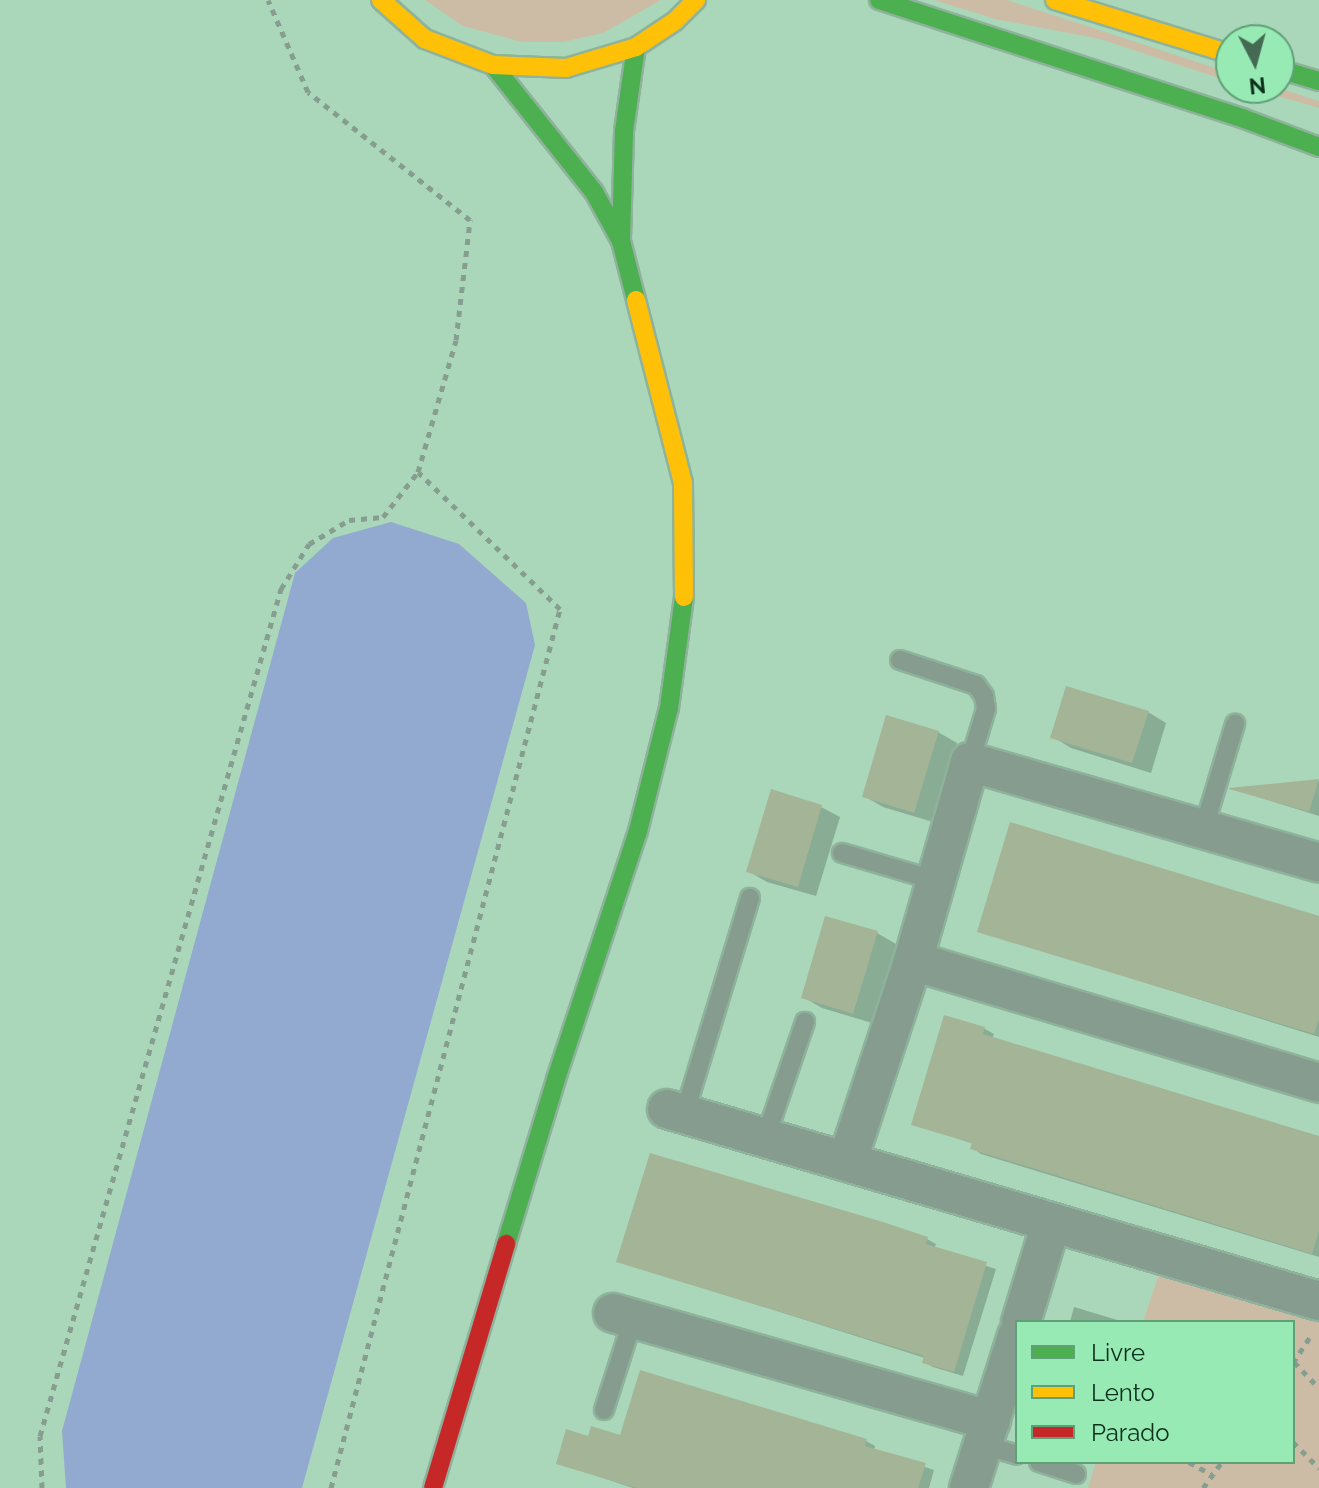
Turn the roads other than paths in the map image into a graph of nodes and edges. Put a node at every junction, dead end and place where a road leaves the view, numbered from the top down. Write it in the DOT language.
graph roads {
  1 [pos="381,0"];
  2 [pos="696,0"];
  3 [pos="879,0"];
  4 [pos="1055,0"];
  5 [pos="636,47"];
  6 [pos="1215,49"];
  7 [pos="493,65"];
  8 [pos="1295,74"];
  9 [pos="1319,81"];
  10 [pos="1242,118"];
  11 [pos="1311,122"];
  12 [pos="1319,147"];
  13 [pos="621,241"];
  14 [pos="900,660"];
  15 [pos="1235,724"];
  16 [pos="970,762"];
  17 [pos="1204,827"];
  18 [pos="842,853"];
  19 [pos="1319,863"];
  20 [pos="934,880"];
  21 [pos="750,898"];
  22 [pos="913,961"];
  23 [pos="805,1022"];
  24 [pos="1319,1083"];
  25 [pos="676,1112"];
  26 [pos="765,1139"];
  27 [pos="847,1162"];
  28 [pos="1051,1224"];
  29 [pos="1319,1301"];
  30 [pos="623,1316"];
  31 [pos="1022,1320"];
  32 [pos="1015,1346"];
  33 [pos="604,1410"];
  34 [pos="997,1440"];
  35 [pos="1045,1464"];
  36 [pos="1076,1474"];
  37 [pos="433,1488"];
  38 [pos="969,1488"];
  1 -- 7 [label="street"];
  2 -- 5 [label="street"];
  3 -- 10 [label="street"];
  4 -- 6 [label="street"];
  5 -- 7 [label="street"];
  5 -- 13 [label="street"];
  7 -- 13 [label="street"];
  8 -- 9 [label="street"];
  10 -- 11 [label="street"];
  10 -- 12 [label="street"];
  13 -- 37 [label="street"];
  14 -- 16 [label="lane"];
  15 -- 17 [label="lane"];
  16 -- 17 [label="street"];
  16 -- 20 [label="street"];
  17 -- 19 [label="street"];
  18 -- 20 [label="lane"];
  20 -- 22 [label="street"];
  21 -- 25 [label="lane"];
  22 -- 24 [label="street"];
  22 -- 27 [label="street"];
  23 -- 26 [label="lane"];
  25 -- 26 [label="street"];
  26 -- 27 [label="street"];
  27 -- 28 [label="street"];
  28 -- 29 [label="street"];
  28 -- 31 [label="street"];
  30 -- 33 [label="lane"];
  30 -- 34 [label="street"];
  32 -- 34 [label="street"];
  34 -- 38 [label="street"];
  35 -- 36 [label="lane"];
}
